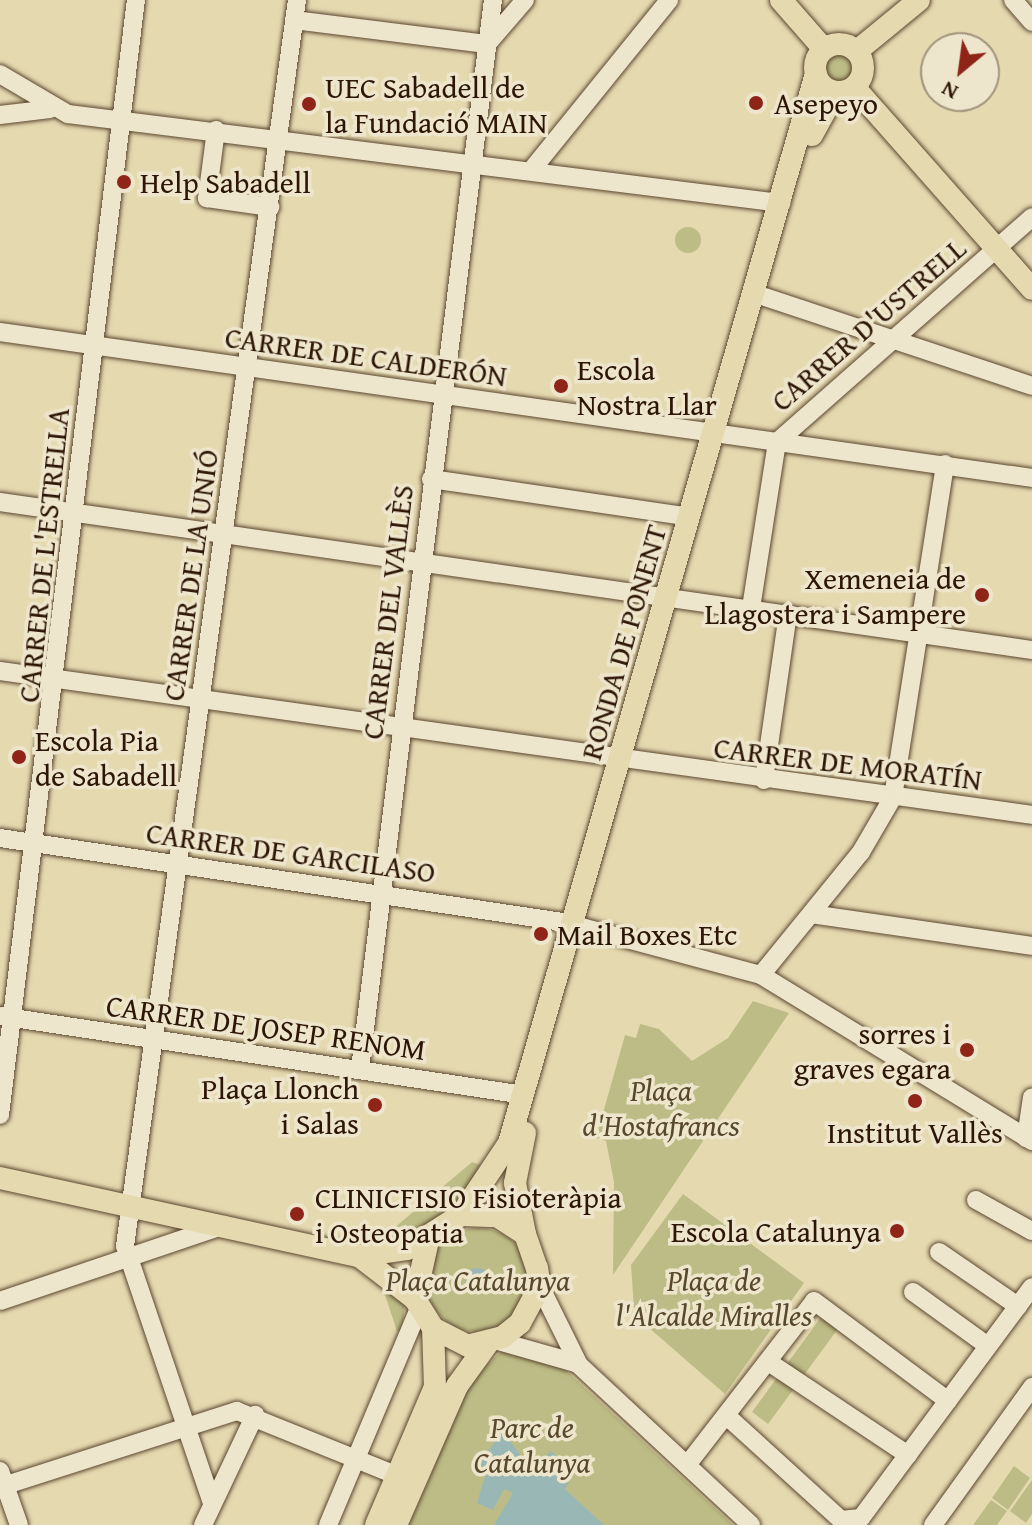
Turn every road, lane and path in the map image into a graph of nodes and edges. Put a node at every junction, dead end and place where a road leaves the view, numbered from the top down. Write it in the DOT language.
graph roads {
  1 [pos="136,0"];
  2 [pos="297,0"];
  3 [pos="493,0"];
  4 [pos="525,0"];
  5 [pos="669,0"];
  6 [pos="781,0"];
  7 [pos="919,0"];
  8 [pos="1013,0"];
  9 [pos="294,20"];
  10 [pos="1032,22"];
  11 [pos="487,44"];
  12 [pos="823,48"];
  13 [pos="857,51"];
  14 [pos="0,74"];
  15 [pos="816,74"];
  16 [pos="844,90"];
  17 [pos="50,109"];
  18 [pos="0,115"];
  19 [pos="121,119"];
  20 [pos="216,130"];
  21 [pos="280,138"];
  22 [pos="472,162"];
  23 [pos="534,167"];
  24 [pos="781,203"];
  25 [pos="270,207"];
  26 [pos="1032,217"];
  27 [pos="996,248"];
  28 [pos="1032,289"];
  29 [pos="765,297"];
  30 [pos="0,332"];
  31 [pos="888,339"];
  32 [pos="94,346"];
  33 [pos="247,367"];
  34 [pos="1032,386"];
  35 [pos="442,395"];
  36 [pos="718,437"];
  37 [pos="777,442"];
  38 [pos="945,464"];
  39 [pos="1032,478"];
  40 [pos="431,479"];
  41 [pos="0,502"];
  42 [pos="76,513"];
  43 [pos="690,517"];
  44 [pos="224,533"];
  45 [pos="421,561"];
  46 [pos="673,596"];
  47 [pos="751,608"];
  48 [pos="788,614"];
  49 [pos="921,632"];
  50 [pos="1032,650"];
  51 [pos="0,671"];
  52 [pos="58,679"];
  53 [pos="201,700"];
  54 [pos="402,730"];
  55 [pos="626,762"];
  56 [pos="764,780"];
  57 [pos="893,797"];
  58 [pos="1032,815"];
  59 [pos="0,838"];
  60 [pos="35,842"];
  61 [pos="178,864"];
  62 [pos="381,893"];
  63 [pos="811,914"];
  64 [pos="579,926"];
  65 [pos="1032,946"];
  66 [pos="761,975"];
  67 [pos="7,1017"];
  68 [pos="154,1039"];
  69 [pos="360,1069"];
  70 [pos="524,1095"];
  71 [pos="1032,1097"];
  72 [pos="0,1115"];
  73 [pos="1029,1140"];
  74 [pos="0,1178"];
  75 [pos="976,1200"];
  76 [pos="128,1205"];
  77 [pos="461,1215"];
  78 [pos="225,1225"];
  79 [pos="1032,1231"];
  80 [pos="525,1234"];
  81 [pos="429,1236"];
  82 [pos="939,1252"];
  83 [pos="358,1256"];
  84 [pos="128,1259"];
  85 [pos="540,1286"];
  86 [pos="1032,1287"];
  87 [pos="913,1292"];
  88 [pos="0,1301"];
  89 [pos="417,1304"];
  90 [pos="1018,1306"];
  91 [pos="433,1328"];
  92 [pos="492,1342"];
  93 [pos="988,1346"];
  94 [pos="770,1363"];
  95 [pos="579,1365"];
  96 [pos="1032,1387"];
  97 [pos="948,1401"];
  98 [pos="255,1415"];
  99 [pos="729,1418"];
  100 [pos="186,1427"];
  101 [pos="908,1455"];
  102 [pos="356,1459"];
  103 [pos="687,1465"];
  104 [pos="405,1480"];
  105 [pos="2,1481"];
  106 [pos="212,1503"];
  107 [pos="19,1525"];
  108 [pos="203,1525"];
  109 [pos="328,1525"];
  110 [pos="376,1525"];
  111 [pos="396,1525"];
  112 [pos="751,1525"];
  113 [pos="933,1525"];
  1 -- 19 [label="street, CARRER DE L'ESTRELLA"];
  2 -- 9 [label="street, CARRER DE LA UNIÓ"];
  3 -- 11 [label="street, CARRER DEL VALLÈS"];
  4 -- 11 [label="street"];
  5 -- 23 [label="street"];
  6 -- 12 [label="main road"];
  7 -- 13 [label="main road"];
  8 -- 10 [label="street"];
  9 -- 11 [label="street"];
  9 -- 21 [label="street, CARRER DE LA UNIÓ"];
  11 -- 22 [label="street, CARRER DEL VALLÈS"];
  12 -- 13 [label="main road"];
  12 -- 15 [label="main road"];
  13 -- 16 [label="main road"];
  14 -- 17 [label="street"];
  15 -- 16 [label="main road"];
  15 -- 24 [label="main road, RONDA DE PONENT"];
  16 -- 27 [label="main road"];
  16 -- 29 [label="main road, RONDA DE PONENT"];
  17 -- 18 [label="street"];
  17 -- 19 [label="street"];
  19 -- 20 [label="street"];
  19 -- 32 [label="street, CARRER DE L'ESTRELLA"];
  20 -- 21 [label="street"];
  20 -- 25 [label="street"];
  21 -- 22 [label="street"];
  21 -- 25 [label="street, CARRER DE LA UNIÓ"];
  22 -- 23 [label="street"];
  22 -- 35 [label="street, CARRER DEL VALLÈS"];
  23 -- 24 [label="street"];
  24 -- 36 [label="main road, RONDA DE PONENT"];
  25 -- 33 [label="street, CARRER DE LA UNIÓ"];
  26 -- 27 [label="street, CARRER D'USTRELL"];
  27 -- 28 [label="main road"];
  27 -- 31 [label="street, CARRER D'USTRELL"];
  29 -- 31 [label="street"];
  29 -- 36 [label="main road, RONDA DE PONENT"];
  30 -- 32 [label="street, CARRER DE CALDERÓN"];
  31 -- 34 [label="street"];
  31 -- 37 [label="street, CARRER D'USTRELL"];
  32 -- 33 [label="street, CARRER DE CALDERÓN"];
  32 -- 42 [label="street, CARRER DE L'ESTRELLA"];
  33 -- 35 [label="street, CARRER DE CALDERÓN"];
  33 -- 44 [label="street, CARRER DE LA UNIÓ"];
  35 -- 36 [label="street, CARRER DE CALDERÓN"];
  35 -- 40 [label="street, CARRER DEL VALLÈS"];
  36 -- 37 [label="street, CARRER DE CALDERÓN"];
  36 -- 43 [label="main road, RONDA DE PONENT"];
  36 -- 46 [label="main road, RONDA DE PONENT"];
  37 -- 38 [label="street, CARRER DE CALDERÓN"];
  37 -- 47 [label="street"];
  38 -- 39 [label="street, CARRER DE CALDERÓN"];
  38 -- 49 [label="street"];
  40 -- 43 [label="street"];
  40 -- 45 [label="street, CARRER DEL VALLÈS"];
  41 -- 42 [label="street"];
  42 -- 44 [label="street"];
  42 -- 52 [label="street, CARRER DE L'ESTRELLA"];
  43 -- 46 [label="main road, RONDA DE PONENT"];
  44 -- 45 [label="street"];
  44 -- 53 [label="street, CARRER DE LA UNIÓ"];
  45 -- 46 [label="street"];
  45 -- 54 [label="street, CARRER DEL VALLÈS"];
  46 -- 47 [label="street"];
  46 -- 55 [label="main road, RONDA DE PONENT"];
  47 -- 48 [label="street"];
  48 -- 49 [label="street"];
  48 -- 56 [label="street"];
  49 -- 50 [label="street"];
  49 -- 57 [label="street"];
  51 -- 52 [label="street, CARRER DE MORATÍN"];
  52 -- 53 [label="street, CARRER DE MORATÍN"];
  52 -- 60 [label="street, CARRER DE L'ESTRELLA"];
  53 -- 54 [label="street, CARRER DE MORATÍN"];
  53 -- 61 [label="street, CARRER DE LA UNIÓ"];
  54 -- 55 [label="street, CARRER DE MORATÍN"];
  54 -- 62 [label="street, CARRER DEL VALLÈS"];
  55 -- 56 [label="street, CARRER DE MORATÍN"];
  55 -- 64 [label="main road, RONDA DE PONENT"];
  56 -- 57 [label="street, CARRER DE MORATÍN"];
  57 -- 58 [label="street, CARRER DE MORATÍN"];
  57 -- 63 [label="street"];
  59 -- 60 [label="street, CARRER DE GARCILASO"];
  60 -- 61 [label="street, CARRER DE GARCILASO"];
  60 -- 67 [label="street, CARRER DE L'ESTRELLA"];
  61 -- 62 [label="street, CARRER DE GARCILASO"];
  61 -- 68 [label="street, CARRER DE LA UNIÓ"];
  62 -- 64 [label="street, CARRER DE GARCILASO"];
  62 -- 69 [label="street, CARRER DEL VALLÈS"];
  63 -- 65 [label="street"];
  63 -- 66 [label="street"];
  64 -- 66 [label="street, CARRER DE GARCILASO"];
  64 -- 70 [label="main road, RONDA DE PONENT"];
  64 -- 80 [label="main road, RONDA DE PONENT"];
  66 -- 73 [label="street, CARRER DE GARCILASO"];
  67 -- 68 [label="street, CARRER DE JOSEP RENOM"];
  67 -- 72 [label="street, CARRER DE L'ESTRELLA"];
  68 -- 69 [label="street, CARRER DE JOSEP RENOM"];
  68 -- 76 [label="street, CARRER DE LA UNIÓ"];
  69 -- 70 [label="street, CARRER DE JOSEP RENOM"];
  70 -- 77 [label="main road, RONDA DE PONENT"];
  71 -- 73 [label="street"];
  74 -- 76 [label="main road"];
  75 -- 79 [label="street"];
  76 -- 78 [label="main road"];
  76 -- 84 [label="street, CARRER DE LA UNIÓ"];
  77 -- 80 [label="main road"];
  77 -- 81 [label="main road"];
  78 -- 83 [label="main road"];
  78 -- 84 [label="street"];
  80 -- 85 [label="main road"];
  81 -- 83 [label="main road"];
  81 -- 89 [label="main road"];
  82 -- 90 [label="street"];
  83 -- 89 [label="main road"];
  84 -- 88 [label="street"];
  84 -- 100 [label="street, CARRER DE LA UNIÓ"];
  85 -- 92 [label="main road"];
  85 -- 95 [label="street"];
  86 -- 90 [label="street"];
  87 -- 93 [label="street"];
  89 -- 91 [label="main road"];
  89 -- 102 [label="street"];
  90 -- 93 [label="street"];
  91 -- 92 [label="main road"];
  91 -- 104 [label="main road"];
  92 -- 95 [label="street"];
  92 -- 104 [label="main road"];
  93 -- 97 [label="street"];
  94 -- 97 [label="street"];
  94 -- 99 [label="street"];
  94 -- 101 [label="street"];
  95 -- 103 [label="street"];
  96 -- 113 [label="street"];
  97 -- 101 [label="street"];
  98 -- 100 [label="street"];
  98 -- 102 [label="street"];
  98 -- 106 [label="street"];
  99 -- 101 [label="street"];
  99 -- 103 [label="street"];
  100 -- 105 [label="street"];
  100 -- 106 [label="street, CARRER DE LA UNIÓ"];
  102 -- 104 [label="street"];
  102 -- 109 [label="street"];
  103 -- 112 [label="street"];
  104 -- 110 [label="main road"];
  104 -- 111 [label="main road"];
  105 -- 107 [label="street"];
  106 -- 108 [label="street"];
}
